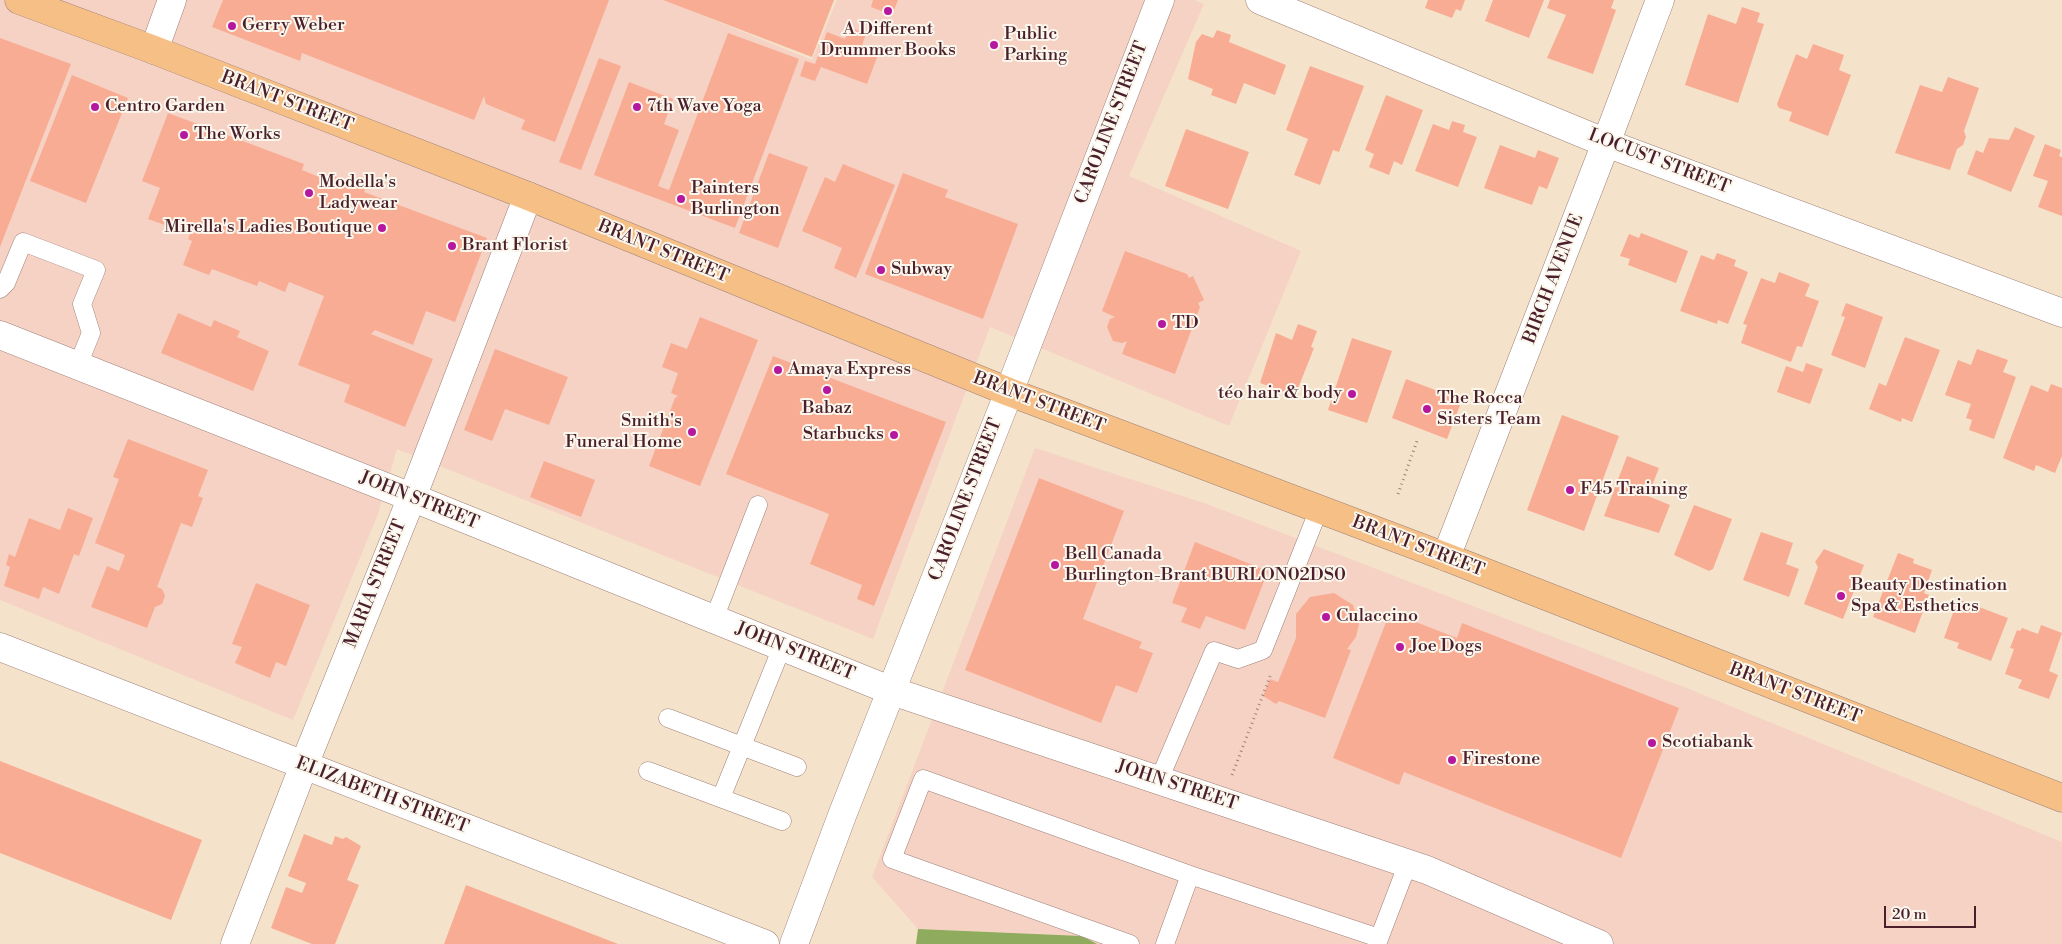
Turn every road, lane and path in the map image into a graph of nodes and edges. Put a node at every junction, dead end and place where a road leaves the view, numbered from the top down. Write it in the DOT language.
graph roads {
  1 [pos="19,0"];
  2 [pos="172,0"];
  3 [pos="1160,0"];
  4 [pos="1260,0"];
  5 [pos="1660,0"];
  6 [pos="154,50"];
  7 [pos="1606,143"];
  8 [pos="528,196"];
  9 [pos="0,289"];
  10 [pos="2062,313"];
  11 [pos="0,335"];
  12 [pos="78,365"];
  13 [pos="1009,392"];
  14 [pos="1418,441"];
  15 [pos="1398,494"];
  16 [pos="411,497"];
  17 [pos="758,505"];
  18 [pos="1319,509"];
  19 [pos="1446,558"];
  20 [pos="714,619"];
  21 [pos="0,646"];
  22 [pos="782,647"];
  23 [pos="1273,667"];
  24 [pos="892,691"];
  25 [pos="668,718"];
  26 [pos="741,746"];
  27 [pos="304,765"];
  28 [pos="797,767"];
  29 [pos="648,771"];
  30 [pos="1159,780"];
  31 [pos="721,798"];
  32 [pos="2062,798"];
  33 [pos="1222,801"];
  34 [pos="782,821"];
  35 [pos="1408,863"];
  36 [pos="1190,875"];
  37 [pos="1378,941"];
  38 [pos="235,944"];
  39 [pos="765,944"];
  40 [pos="794,944"];
  41 [pos="1130,944"];
  42 [pos="1165,944"];
  43 [pos="1599,944"];
  1 -- 6 [label="main road, BRANT STREET"];
  2 -- 6 [label="street"];
  3 -- 13 [label="street, CAROLINE STREET"];
  4 -- 7 [label="street, LOCUST STREET"];
  5 -- 7 [label="street, BIRCH AVENUE"];
  6 -- 8 [label="main road, BRANT STREET"];
  7 -- 10 [label="street, LOCUST STREET"];
  7 -- 19 [label="street, BIRCH AVENUE"];
  8 -- 13 [label="main road, BRANT STREET"];
  8 -- 16 [label="street, MARIA STREET"];
  9 -- 12 [label="lane"];
  11 -- 12 [label="street, JOHN STREET"];
  12 -- 16 [label="street, JOHN STREET"];
  13 -- 18 [label="main road, BRANT STREET"];
  13 -- 24 [label="street, CAROLINE STREET"];
  14 -- 15 [label="path"];
  16 -- 20 [label="street, JOHN STREET"];
  16 -- 27 [label="street, MARIA STREET"];
  17 -- 20 [label="lane"];
  18 -- 19 [label="main road, BRANT STREET"];
  18 -- 30 [label="lane"];
  19 -- 32 [label="main road, BRANT STREET"];
  20 -- 22 [label="street, JOHN STREET"];
  21 -- 27 [label="street, ELIZABETH STREET"];
  22 -- 24 [label="street, JOHN STREET"];
  22 -- 26 [label="lane"];
  23 -- 33 [label="path"];
  24 -- 30 [label="street, JOHN STREET"];
  24 -- 40 [label="street, CAROLINE STREET"];
  25 -- 26 [label="lane"];
  26 -- 28 [label="lane"];
  26 -- 31 [label="lane"];
  27 -- 38 [label="street, MARIA STREET"];
  27 -- 39 [label="street, ELIZABETH STREET"];
  29 -- 31 [label="lane"];
  30 -- 33 [label="street, JOHN STREET"];
  31 -- 34 [label="lane"];
  33 -- 35 [label="street, JOHN STREET"];
  35 -- 37 [label="lane"];
  35 -- 43 [label="street, JOHN STREET"];
  36 -- 37 [label="lane"];
  36 -- 41 [label="lane"];
  36 -- 42 [label="lane"];
}
